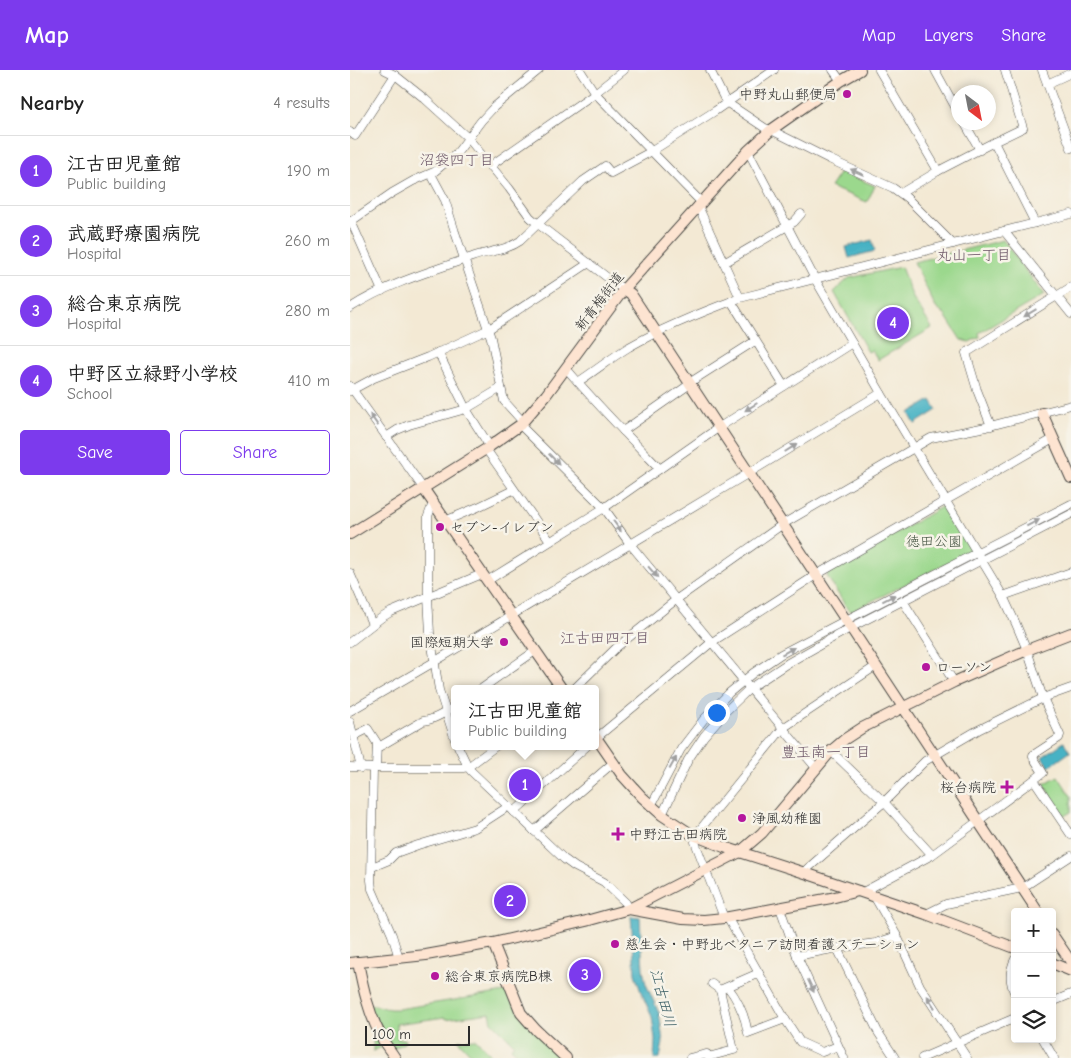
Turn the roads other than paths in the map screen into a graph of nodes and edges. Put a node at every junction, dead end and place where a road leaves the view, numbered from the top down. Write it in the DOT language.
graph roads {
  1 [pos="385,70"];
  2 [pos="539,70"];
  3 [pos="580,70"];
  4 [pos="624,70"];
  5 [pos="710,70"];
  6 [pos="774,70"];
  7 [pos="833,70"];
  8 [pos="860,70"];
  9 [pos="879,70"];
  10 [pos="935,70"];
  11 [pos="1005,70"];
  12 [pos="1042,70"];
  13 [pos="1071,73"];
  14 [pos="395,76"];
  15 [pos="841,81"];
  16 [pos="1047,84"];
  17 [pos="595,93"];
  18 [pos="951,99"];
  19 [pos="726,102"];
  20 [pos="768,129"];
  21 [pos="969,130"];
  22 [pos="350,132"];
  23 [pos="468,138"];
  24 [pos="994,142"];
  25 [pos="1070,144"];
  26 [pos="980,150"];
  27 [pos="748,151"];
  28 [pos="652,152"];
  29 [pos="490,166"];
  30 [pos="938,171"];
  31 [pos="431,174"];
  32 [pos="901,193"];
  33 [pos="700,204"];
  34 [pos="801,214"];
  35 [pos="1071,214"];
  36 [pos="351,222"];
  37 [pos="1036,223"];
  38 [pos="538,224"];
  39 [pos="787,227"];
  40 [pos="1004,231"];
  41 [pos="953,244"];
  42 [pos="465,260"];
  43 [pos="589,263"];
  44 [pos="724,263"];
  45 [pos="814,279"];
  46 [pos="1071,287"];
  47 [pos="624,289"];
  48 [pos="382,291"];
  49 [pos="1057,296"];
  50 [pos="740,298"];
  51 [pos="731,301"];
  52 [pos="350,308"];
  53 [pos="1071,314"];
  54 [pos="488,329"];
  55 [pos="656,332"];
  56 [pos="755,341"];
  57 [pos="852,343"];
  58 [pos="438,352"];
  59 [pos="566,368"];
  60 [pos="578,382"];
  61 [pos="689,383"];
  62 [pos="784,386"];
  63 [pos="351,388"];
  64 [pos="501,388"];
  65 [pos="881,393"];
  66 [pos="1071,405"];
  67 [pos="466,409"];
  68 [pos="1042,413"];
  69 [pos="521,423"];
  70 [pos="991,426"];
  71 [pos="718,428"];
  72 [pos="623,431"];
  73 [pos="386,437"];
  74 [pos="1053,439"];
  75 [pos="488,448"];
  76 [pos="914,448"];
  77 [pos="660,469"];
  78 [pos="750,474"];
  79 [pos="1071,478"];
  80 [pos="423,488"];
  81 [pos="513,490"];
  82 [pos="946,500"];
  83 [pos="433,503"];
  84 [pos="1071,504"];
  85 [pos="604,508"];
  86 [pos="1071,514"];
  87 [pos="445,521"];
  88 [pos="782,524"];
  89 [pos="350,534"];
  90 [pos="550,541"];
  91 [pos="630,544"];
  92 [pos="977,552"];
  93 [pos="982,560"];
  94 [pos="1071,572"];
  95 [pos="350,574"];
  96 [pos="816,575"];
  97 [pos="484,578"];
  98 [pos="1003,596"];
  99 [pos="428,597"];
  100 [pos="677,599"];
  101 [pos="903,601"];
  102 [pos="511,616"];
  103 [pos="372,624"];
  104 [pos="848,624"];
  105 [pos="1071,634"];
  106 [pos="350,642"];
  107 [pos="712,642"];
  108 [pos="1027,650"];
  109 [pos="535,651"];
  110 [pos="434,662"];
  111 [pos="876,666"];
  112 [pos="743,680"];
  113 [pos="954,682"];
  114 [pos="486,685"];
  115 [pos="559,685"];
  116 [pos="578,685"];
  117 [pos="750,688"];
  118 [pos="1071,688"];
  119 [pos="1043,698"];
  120 [pos="903,707"];
  121 [pos="451,709"];
  122 [pos="350,711"];
  123 [pos="446,713"];
  124 [pos="350,722"];
  125 [pos="451,728"];
  126 [pos="783,728"];
  127 [pos="599,735"];
  128 [pos="354,736"];
  129 [pos="599,743"];
  130 [pos="377,748"];
  131 [pos="460,750"];
  132 [pos="491,750"];
  133 [pos="582,750"];
  134 [pos="831,751"];
  135 [pos="935,755"];
  136 [pos="614,762"];
  137 [pos="350,767"];
  138 [pos="468,767"];
  139 [pos="361,768"];
  140 [pos="375,768"];
  141 [pos="816,768"];
  142 [pos="1034,780"];
  143 [pos="884,802"];
  144 [pos="651,806"];
  145 [pos="511,809"];
  146 [pos="662,815"];
  147 [pos="979,821"];
  148 [pos="534,831"];
  149 [pos="1071,836"];
  150 [pos="696,837"];
  151 [pos="740,852"];
  152 [pos="932,855"];
  153 [pos="1071,856"];
  154 [pos="372,867"];
  155 [pos="706,870"];
  156 [pos="805,873"];
  157 [pos="1022,888"];
  158 [pos="861,892"];
  159 [pos="874,896"];
  160 [pos="780,908"];
  161 [pos="1035,908"];
  162 [pos="634,910"];
  163 [pos="926,914"];
  164 [pos="726,917"];
  165 [pos="896,936"];
  166 [pos="1056,940"];
  167 [pos="493,943"];
  168 [pos="1011,946"];
  169 [pos="837,948"];
  170 [pos="797,956"];
  171 [pos="399,958"];
  172 [pos="354,962"];
  173 [pos="1071,962"];
  174 [pos="1056,965"];
  175 [pos="1011,970"];
  176 [pos="1071,971"];
  177 [pos="759,973"];
  178 [pos="712,984"];
  179 [pos="1011,986"];
  180 [pos="724,988"];
  181 [pos="1071,994"];
  182 [pos="1056,1000"];
  183 [pos="785,1019"];
  184 [pos="1011,1020"];
  185 [pos="957,1043"];
  186 [pos="1045,1043"];
  187 [pos="838,1046"];
  188 [pos="395,1058"];
  189 [pos="566,1058"];
  190 [pos="690,1058"];
  191 [pos="844,1058"];
  192 [pos="895,1058"];
  193 [pos="922,1058"];
  194 [pos="967,1058"];
  195 [pos="1054,1058"];
  1 -- 14 [label="street"];
  2 -- 23 [label="street"];
  3 -- 17 [label="street"];
  4 -- 17 [label="street"];
  5 -- 19 [label="street"];
  6 -- 19 [label="street"];
  7 -- 15 [label="street"];
  8 -- 15 [label="street, 新青梅街道"];
  9 -- 30 [label="street"];
  10 -- 18 [label="street"];
  11 -- 24 [label="street"];
  12 -- 16 [label="street"];
  13 -- 16 [label="street"];
  14 -- 22 [label="street"];
  14 -- 23 [label="street"];
  15 -- 20 [label="street, 新青梅街道"];
  16 -- 25 [label="street"];
  17 -- 28 [label="street"];
  17 -- 29 [label="street"];
  19 -- 20 [label="street"];
  19 -- 28 [label="street"];
  20 -- 27 [label="street, 新青梅街道"];
  32 -- 20 [label="street, one-way"];
  21 -- 26 [label="street"];
  23 -- 29 [label="street"];
  23 -- 31 [label="street"];
  24 -- 26 [label="street"];
  24 -- 37 [label="street"];
  26 -- 30 [label="street"];
  27 -- 33 [label="street, 新青梅街道"];
  27 -- 39 [label="street"];
  28 -- 33 [label="street"];
  28 -- 38 [label="street"];
  29 -- 38 [label="street"];
  30 -- 32 [label="street"];
  31 -- 36 [label="street"];
  31 -- 42 [label="street"];
  32 -- 41 [label="street"];
  33 -- 44 [label="street"];
  33 -- 47 [label="street, 新青梅街道"];
  34 -- 39 [label="street"];
  35 -- 37 [label="street"];
  36 -- 48 [label="street"];
  37 -- 40 [label="street"];
  38 -- 42 [label="street"];
  38 -- 43 [label="street"];
  39 -- 44 [label="street"];
  39 -- 45 [label="street"];
  40 -- 41 [label="street"];
  40 -- 49 [label="street"];
  41 -- 45 [label="street"];
  42 -- 48 [label="street"];
  42 -- 54 [label="street"];
  43 -- 47 [label="street"];
  43 -- 54 [label="street"];
  44 -- 50 [label="street"];
  45 -- 50 [label="street"];
  45 -- 57 [label="street"];
  46 -- 49 [label="street"];
  47 -- 55 [label="street"];
  47 -- 59 [label="street, 新青梅街道"];
  48 -- 52 [label="street"];
  49 -- 53 [label="street"];
  49 -- 70 [label="street, one-way"];
  50 -- 51 [label="street"];
  51 -- 55 [label="street"];
  51 -- 56 [label="street"];
  54 -- 58 [label="street"];
  54 -- 64 [label="street"];
  55 -- 60 [label="street"];
  55 -- 61 [label="street"];
  56 -- 61 [label="street"];
  56 -- 62 [label="street"];
  57 -- 62 [label="street"];
  57 -- 65 [label="street"];
  58 -- 63 [label="street"];
  58 -- 67 [label="street"];
  59 -- 60 [label="street"];
  59 -- 69 [label="street, 新青梅街道"];
  60 -- 72 [label="street"];
  61 -- 71 [label="street"];
  61 -- 72 [label="street"];
  62 -- 71 [label="street, one-way"];
  73 -- 63 [label="street, one-way"];
  64 -- 67 [label="street"];
  64 -- 69 [label="street"];
  65 -- 76 [label="street"];
  78 -- 65 [label="street, one-way"];
  66 -- 68 [label="street"];
  67 -- 73 [label="street"];
  67 -- 75 [label="street"];
  68 -- 70 [label="street"];
  68 -- 74 [label="street"];
  69 -- 75 [label="street, 新青梅街道"];
  69 -- 85 [label="street, one-way"];
  70 -- 76 [label="street"];
  71 -- 77 [label="street"];
  71 -- 78 [label="street"];
  72 -- 77 [label="street"];
  73 -- 80 [label="street"];
  74 -- 79 [label="street"];
  74 -- 82 [label="street"];
  75 -- 80 [label="street, 新青梅街道"];
  75 -- 81 [label="street"];
  76 -- 82 [label="street"];
  76 -- 88 [label="street"];
  77 -- 85 [label="street"];
  78 -- 88 [label="street"];
  78 -- 91 [label="street"];
  80 -- 83 [label="street"];
  80 -- 89 [label="street, 新青梅街道"];
  81 -- 87 [label="street"];
  81 -- 90 [label="street"];
  82 -- 92 [label="street"];
  82 -- 96 [label="street"];
  83 -- 87 [label="street"];
  83 -- 99 [label="street"];
  92 -- 84 [label="street, one-way"];
  85 -- 90 [label="street"];
  85 -- 91 [label="street, one-way"];
  86 -- 93 [label="street"];
  87 -- 97 [label="street"];
  88 -- 96 [label="street"];
  88 -- 100 [label="street"];
  90 -- 97 [label="street"];
  91 -- 100 [label="street, one-way"];
  91 -- 102 [label="street"];
  92 -- 93 [label="street"];
  104 -- 92 [label="street, one-way"];
  93 -- 98 [label="street"];
  93 -- 101 [label="street"];
  94 -- 98 [label="street"];
  95 -- 103 [label="street"];
  96 -- 104 [label="street"];
  96 -- 107 [label="street"];
  97 -- 99 [label="street"];
  97 -- 102 [label="street"];
  98 -- 108 [label="street"];
  99 -- 103 [label="street"];
  99 -- 110 [label="street"];
  100 -- 107 [label="street"];
  100 -- 116 [label="street"];
  101 -- 104 [label="street"];
  101 -- 113 [label="street"];
  102 -- 109 [label="street"];
  102 -- 110 [label="street"];
  103 -- 106 [label="street"];
  104 -- 111 [label="street"];
  112 -- 104 [label="street, one-way"];
  104 -- 117 [label="street"];
  105 -- 108 [label="street"];
  107 -- 112 [label="street"];
  107 -- 127 [label="street"];
  108 -- 113 [label="street"];
  108 -- 119 [label="street"];
  109 -- 114 [label="street"];
  109 -- 115 [label="street"];
  110 -- 122 [label="street"];
  110 -- 123 [label="street"];
  111 -- 120 [label="street"];
  111 -- 126 [label="street"];
  112 -- 117 [label="street"];
  144 -- 112 [label="street, one-way"];
  113 -- 120 [label="street"];
  117 -- 126 [label="street"];
  117 -- 146 [label="street"];
  118 -- 119 [label="street"];
  119 -- 135 [label="street"];
  119 -- 142 [label="street"];
  120 -- 134 [label="street"];
  120 -- 135 [label="street"];
  121 -- 123 [label="street"];
  123 -- 125 [label="street"];
  123 -- 130 [label="street"];
  124 -- 128 [label="street"];
  126 -- 141 [label="street"];
  126 -- 150 [label="street"];
  128 -- 130 [label="street"];
  128 -- 139 [label="street"];
  129 -- 136 [label="street"];
  130 -- 140 [label="street"];
  131 -- 138 [label="street"];
  132 -- 138 [label="street"];
  133 -- 145 [label="street"];
  134 -- 141 [label="street"];
  134 -- 143 [label="street"];
  135 -- 143 [label="street"];
  135 -- 147 [label="street"];
  136 -- 144 [label="street"];
  136 -- 148 [label="street"];
  137 -- 139 [label="street"];
  138 -- 140 [label="street"];
  138 -- 145 [label="street"];
  139 -- 140 [label="street"];
  140 -- 154 [label="street"];
  141 -- 151 [label="street"];
  142 -- 147 [label="street"];
  142 -- 149 [label="street"];
  143 -- 152 [label="street"];
  143 -- 156 [label="street"];
  144 -- 146 [label="street"];
  145 -- 148 [label="street"];
  145 -- 154 [label="street"];
  146 -- 150 [label="street"];
  147 -- 152 [label="street"];
  147 -- 157 [label="street"];
  148 -- 162 [label="street"];
  150 -- 151 [label="street"];
  150 -- 155 [label="street"];
  151 -- 155 [label="street"];
  151 -- 156 [label="street"];
  152 -- 158 [label="street"];
  153 -- 157 [label="street"];
  154 -- 171 [label="street"];
  155 -- 162 [label="street"];
  155 -- 164 [label="street"];
  156 -- 158 [label="street"];
  157 -- 161 [label="street"];
  157 -- 163 [label="street"];
  158 -- 159 [label="street"];
  158 -- 160 [label="street"];
  159 -- 163 [label="street"];
  159 -- 165 [label="street"];
  160 -- 164 [label="street"];
  160 -- 170 [label="street"];
  162 -- 164 [label="street"];
  162 -- 167 [label="street"];
  163 -- 168 [label="street"];
  164 -- 177 [label="street"];
  165 -- 169 [label="street"];
  185 -- 165 [label="street, one-way"];
  166 -- 173 [label="street"];
  167 -- 171 [label="street"];
  167 -- 189 [label="street"];
  169 -- 170 [label="street"];
  169 -- 192 [label="street"];
  170 -- 187 [label="street, one-way"];
  171 -- 172 [label="street"];
  172 -- 188 [label="street"];
  174 -- 176 [label="street"];
  175 -- 179 [label="street"];
  177 -- 180 [label="street"];
  177 -- 183 [label="street"];
  178 -- 180 [label="street"];
  180 -- 183 [label="street"];
  180 -- 190 [label="street"];
  181 -- 182 [label="street"];
  183 -- 187 [label="street"];
  184 -- 185 [label="street"];
  185 -- 193 [label="street"];
  185 -- 194 [label="street"];
  186 -- 195 [label="street"];
  187 -- 191 [label="street"];
}
